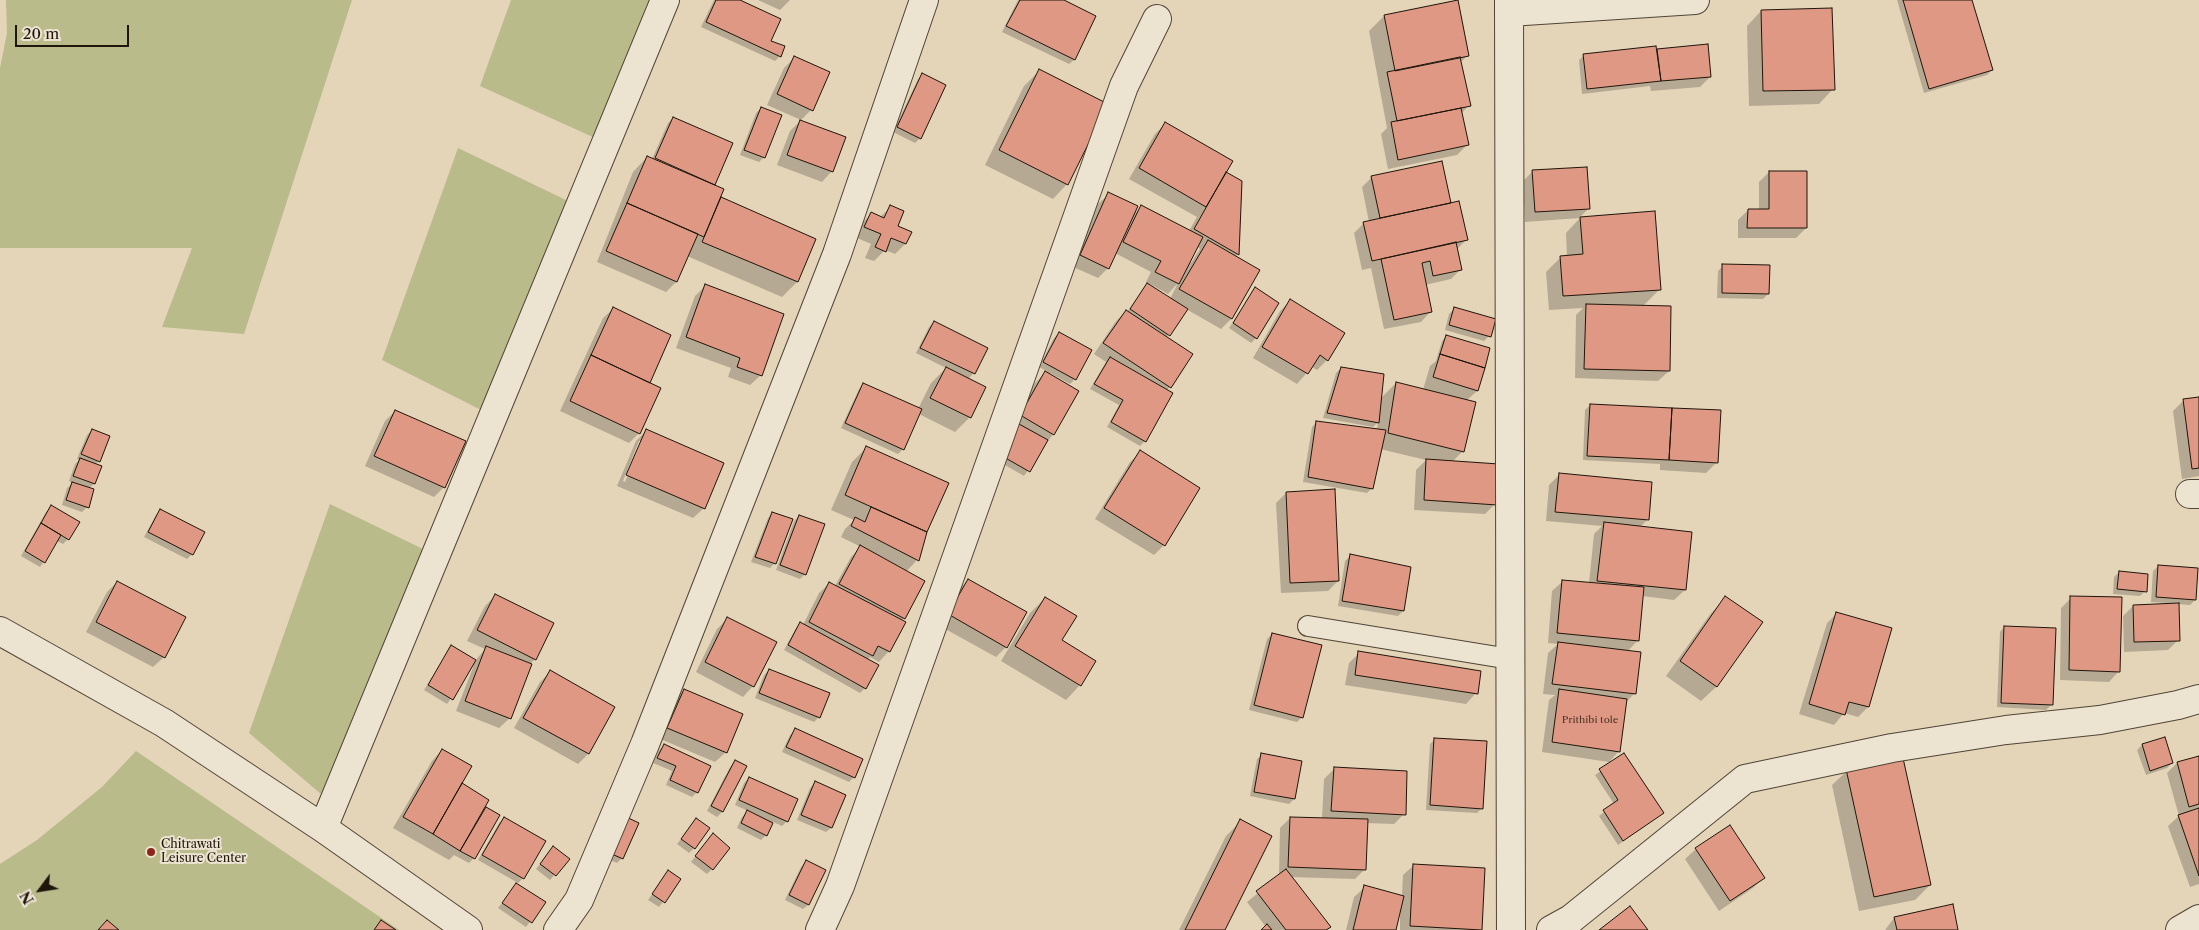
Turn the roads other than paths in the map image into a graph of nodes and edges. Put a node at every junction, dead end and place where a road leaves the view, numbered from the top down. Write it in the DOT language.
graph roads {
  1 [pos="665,0"];
  2 [pos="924,0"];
  3 [pos="1695,0"];
  4 [pos="1509,6"];
  5 [pos="1157,18"];
  6 [pos="1308,626"];
  7 [pos="0,631"];
  8 [pos="1510,660"];
  9 [pos="2199,699"];
  10 [pos="323,828"];
  11 [pos="2199,919"];
  12 [pos="468,930"];
  13 [pos="558,930"];
  14 [pos="820,930"];
  15 [pos="1512,930"];
  16 [pos="1551,930"];
  17 [pos="2180,930"];
  1 -- 10 [label="street"];
  2 -- 13 [label="street"];
  3 -- 4 [label="street"];
  4 -- 8 [label="street"];
  5 -- 14 [label="street"];
  6 -- 8 [label="lane"];
  7 -- 10 [label="street"];
  8 -- 15 [label="street"];
  9 -- 16 [label="street"];
  10 -- 12 [label="street"];
  11 -- 17 [label="street"];
}
